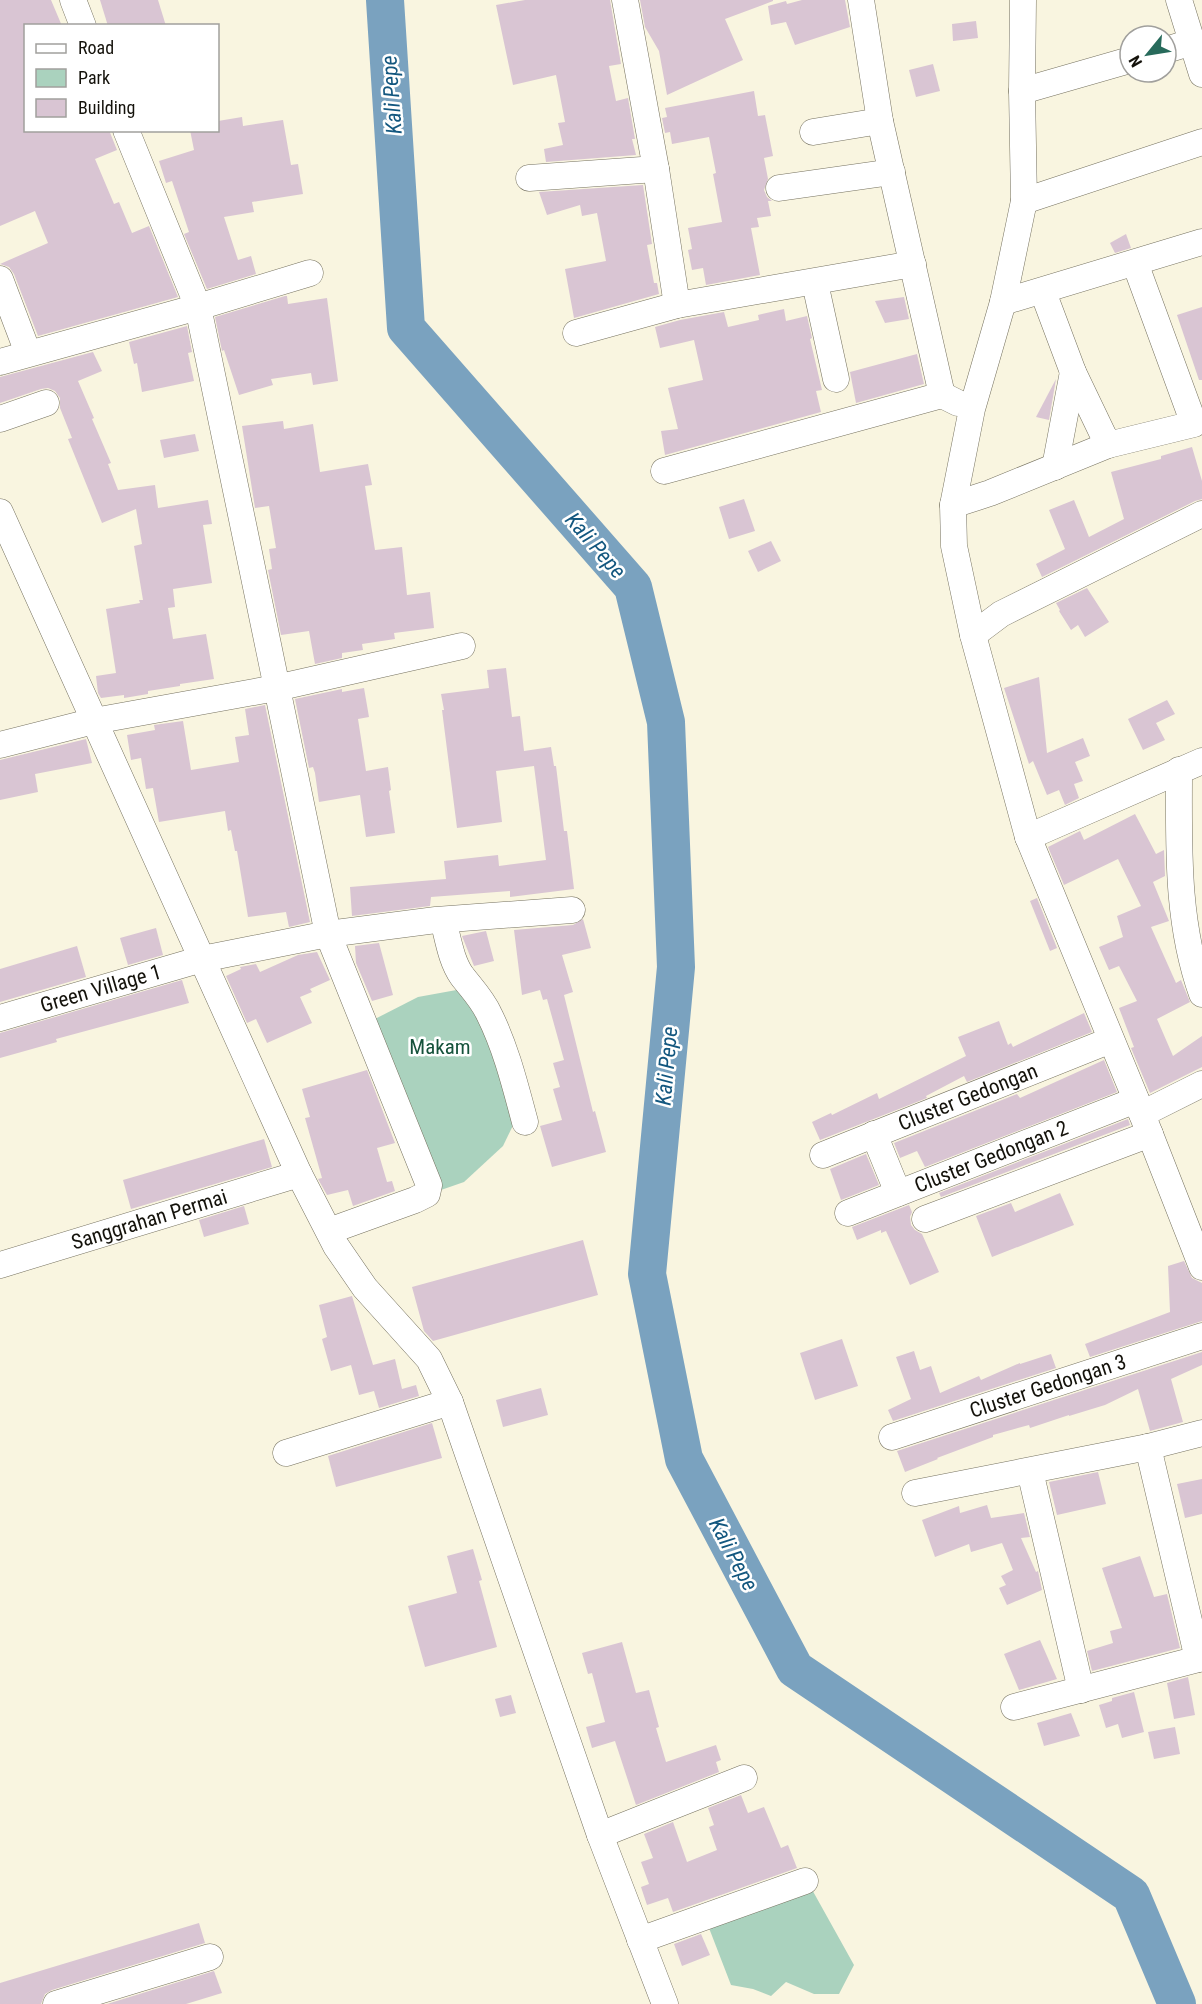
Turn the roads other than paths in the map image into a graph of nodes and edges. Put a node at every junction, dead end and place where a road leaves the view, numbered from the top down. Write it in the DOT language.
graph roads {
  1 [pos="73,0"];
  2 [pos="625,0"];
  3 [pos="861,0"];
  4 [pos="1023,0"];
  5 [pos="1179,0"];
  6 [pos="82,24"];
  7 [pos="1192,42"];
  8 [pos="1178,46"];
  9 [pos="1118,63"];
  10 [pos="1202,71"];
  11 [pos="1022,91"];
  12 [pos="880,121"];
  13 [pos="127,132"];
  14 [pos="813,132"];
  15 [pos="1202,142"];
  16 [pos="656,169"];
  17 [pos="892,172"];
  18 [pos="530,178"];
  19 [pos="779,188"];
  20 [pos="1024,201"];
  21 [pos="1202,242"];
  22 [pos="1135,263"];
  23 [pos="913,264"];
  24 [pos="310,273"];
  25 [pos="0,279"];
  26 [pos="815,283"];
  27 [pos="1043,292"];
  28 [pos="1003,302"];
  29 [pos="676,305"];
  30 [pos="198,307"];
  31 [pos="576,333"];
  32 [pos="28,353"];
  33 [pos="0,362"];
  34 [pos="1073,372"];
  35 [pos="836,379"];
  36 [pos="942,395"];
  37 [pos="46,403"];
  38 [pos="972,409"];
  39 [pos="0,419"];
  40 [pos="1199,429"];
  41 [pos="1108,446"];
  42 [pos="1055,467"];
  43 [pos="664,471"];
  44 [pos="953,505"];
  45 [pos="0,512"];
  46 [pos="1202,514"];
  47 [pos="973,635"];
  48 [pos="462,646"];
  49 [pos="276,688"];
  50 [pos="94,720"];
  51 [pos="0,745"];
  52 [pos="1190,765"];
  53 [pos="1028,837"];
  54 [pos="572,910"];
  55 [pos="443,920"];
  56 [pos="328,934"];
  57 [pos="202,959"];
  58 [pos="1202,994"];
  59 [pos="0,1018"];
  60 [pos="1112,1040"];
  61 [pos="1202,1084"];
  62 [pos="1143,1116"];
  63 [pos="525,1122"];
  64 [pos="874,1134"];
  65 [pos="823,1155"];
  66 [pos="299,1174"];
  67 [pos="898,1193"];
  68 [pos="848,1213"];
  69 [pos="925,1219"];
  70 [pos="328,1231"];
  71 [pos="0,1265"];
  72 [pos="1202,1267"];
  73 [pos="1202,1336"];
  74 [pos="450,1402"];
  75 [pos="1202,1433"];
  76 [pos="892,1437"];
  77 [pos="1148,1447"];
  78 [pos="286,1453"];
  79 [pos="1030,1471"];
  80 [pos="915,1494"];
  81 [pos="1200,1658"];
  82 [pos="1081,1690"];
  83 [pos="1014,1707"];
  84 [pos="744,1778"];
  85 [pos="600,1835"];
  86 [pos="805,1881"];
  87 [pos="640,1940"];
  88 [pos="210,1957"];
  89 [pos="56,2004"];
  90 [pos="665,2004"];
  1 -- 6 [label="street"];
  2 -- 16 [label="street"];
  3 -- 12 [label="street"];
  4 -- 11 [label="street"];
  5 -- 7 [label="street"];
  7 -- 8 [label="street"];
  7 -- 10 [label="street"];
  9 -- 11 [label="street"];
  11 -- 20 [label="street"];
  12 -- 14 [label="street"];
  12 -- 17 [label="street"];
  13 -- 30 [label="street"];
  15 -- 20 [label="street"];
  16 -- 18 [label="street"];
  16 -- 29 [label="street"];
  17 -- 19 [label="street"];
  17 -- 23 [label="street"];
  20 -- 28 [label="street"];
  21 -- 22 [label="street"];
  22 -- 27 [label="street"];
  22 -- 40 [label="street"];
  23 -- 26 [label="street"];
  23 -- 36 [label="street"];
  24 -- 30 [label="street"];
  25 -- 32 [label="street"];
  26 -- 29 [label="street"];
  26 -- 35 [label="street"];
  27 -- 28 [label="street"];
  27 -- 34 [label="street"];
  28 -- 38 [label="street"];
  29 -- 31 [label="street"];
  30 -- 32 [label="street"];
  30 -- 49 [label="street"];
  32 -- 33 [label="street"];
  34 -- 41 [label="street"];
  34 -- 42 [label="street"];
  36 -- 38 [label="street"];
  36 -- 43 [label="street"];
  37 -- 39 [label="street"];
  38 -- 44 [label="street"];
  40 -- 41 [label="street"];
  41 -- 42 [label="street"];
  42 -- 44 [label="street"];
  44 -- 47 [label="street"];
  45 -- 50 [label="street"];
  46 -- 47 [label="street"];
  47 -- 53 [label="street"];
  48 -- 49 [label="street"];
  49 -- 50 [label="street"];
  49 -- 56 [label="street"];
  50 -- 51 [label="street"];
  50 -- 57 [label="street"];
  52 -- 53 [label="street"];
  52 -- 58 [label="street"];
  53 -- 60 [label="street"];
  54 -- 55 [label="street, Green Village 1"];
  55 -- 56 [label="street, Green Village 1"];
  55 -- 63 [label="street"];
  56 -- 57 [label="street, Green Village 1"];
  56 -- 70 [label="street"];
  57 -- 59 [label="street, Green Village 1"];
  57 -- 66 [label="street"];
  60 -- 62 [label="street"];
  60 -- 64 [label="street, Cluster Gedongan"];
  61 -- 62 [label="street"];
  62 -- 67 [label="street, Cluster Gedongan 2"];
  62 -- 69 [label="street"];
  62 -- 72 [label="street"];
  64 -- 65 [label="street, Cluster Gedongan"];
  64 -- 67 [label="street"];
  66 -- 70 [label="street"];
  66 -- 71 [label="street, Sanggrahan Permai"];
  67 -- 68 [label="street, Cluster Gedongan 2"];
  70 -- 74 [label="street"];
  73 -- 76 [label="street, Cluster Gedongan 3"];
  74 -- 78 [label="street"];
  74 -- 85 [label="street"];
  75 -- 77 [label="street"];
  77 -- 79 [label="street"];
  77 -- 81 [label="street"];
  79 -- 80 [label="street"];
  79 -- 82 [label="street"];
  81 -- 82 [label="street"];
  82 -- 83 [label="street"];
  84 -- 85 [label="street"];
  85 -- 87 [label="street"];
  86 -- 87 [label="street"];
  87 -- 90 [label="street"];
  88 -- 89 [label="street"];
}
